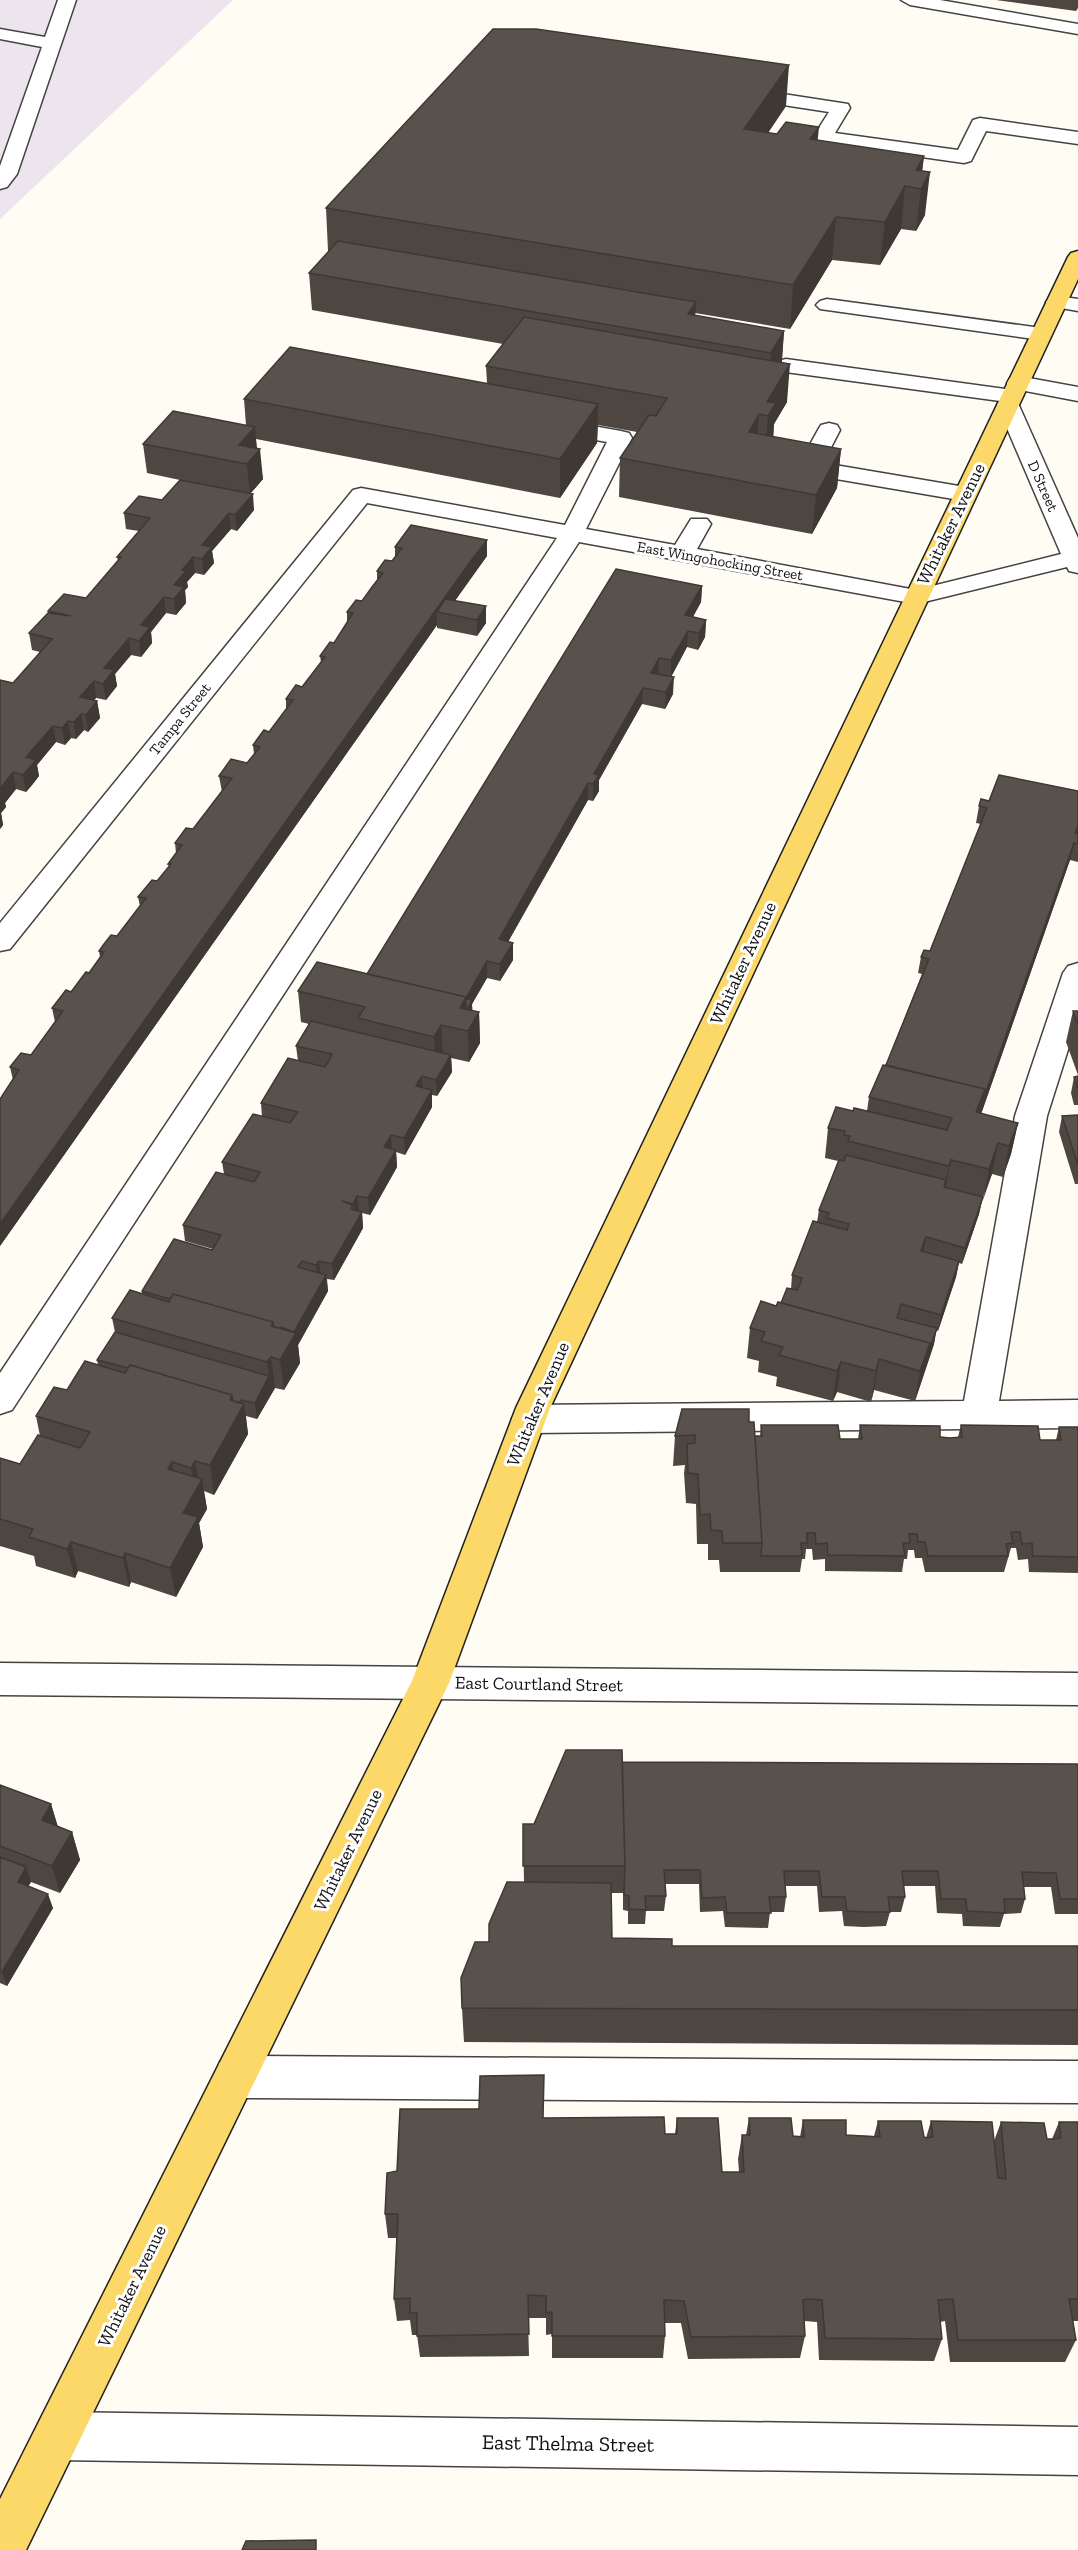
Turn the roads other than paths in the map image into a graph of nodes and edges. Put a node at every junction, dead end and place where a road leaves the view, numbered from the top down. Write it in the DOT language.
graph roads {
  1 [pos="67,0"];
  2 [pos="910,0"];
  3 [pos="1078,29"];
  4 [pos="0,34"];
  5 [pos="52,44"];
  6 [pos="744,94"];
  7 [pos="1078,138"];
  8 [pos="2,177"];
  9 [pos="1078,257"];
  10 [pos="1057,302"];
  11 [pos="1078,305"];
  12 [pos="827,306"];
  13 [pos="1041,334"];
  14 [pos="786,366"];
  15 [pos="1078,394"];
  16 [pos="1013,395"];
  17 [pos="528,421"];
  18 [pos="829,430"];
  19 [pos="965,494"];
  20 [pos="361,495"];
  21 [pos="699,524"];
  22 [pos="572,534"];
  23 [pos="682,554"];
  24 [pos="1077,560"];
  25 [pos="916,597"];
  26 [pos="0,942"];
  27 [pos="1078,973"];
  28 [pos="0,1401"];
  29 [pos="1078,1414"];
  30 [pos="979,1415"];
  31 [pos="529,1419"];
  32 [pos="0,1679"];
  33 [pos="430,1683"];
  34 [pos="1078,1689"];
  35 [pos="236,2077"];
  36 [pos="1078,2082"];
  37 [pos="58,2436"];
  38 [pos="1078,2451"];
  39 [pos="0,2550"];
  1 -- 5 [label="street"];
  2 -- 3 [label="street"];
  4 -- 5 [label="street"];
  5 -- 8 [label="street"];
  6 -- 7 [label="street"];
  9 -- 10 [label="main road, Whitaker Avenue"];
  10 -- 11 [label="street"];
  10 -- 13 [label="main road, Whitaker Avenue"];
  12 -- 13 [label="street"];
  13 -- 16 [label="main road, Whitaker Avenue"];
  14 -- 16 [label="street"];
  15 -- 16 [label="street"];
  16 -- 19 [label="main road, Whitaker Avenue"];
  16 -- 24 [label="street, D Street"];
  17 -- 22 [label="street"];
  18 -- 19 [label="street"];
  19 -- 25 [label="main road, Whitaker Avenue"];
  20 -- 22 [label="street, East Wingohocking Street"];
  20 -- 26 [label="street, Tampa Street"];
  21 -- 23 [label="street"];
  22 -- 23 [label="street, East Wingohocking Street"];
  22 -- 28 [label="street"];
  23 -- 25 [label="street, East Wingohocking Street"];
  24 -- 25 [label="street, East Wingohocking Street"];
  25 -- 31 [label="main road, Whitaker Avenue"];
  27 -- 30 [label="street"];
  29 -- 30 [label="street"];
  30 -- 31 [label="street"];
  31 -- 33 [label="main road, Whitaker Avenue"];
  32 -- 33 [label="street, East Courtland Street"];
  33 -- 34 [label="street, East Courtland Street"];
  33 -- 35 [label="main road, Whitaker Avenue"];
  35 -- 36 [label="street"];
  35 -- 37 [label="main road, Whitaker Avenue"];
  37 -- 38 [label="street, East Thelma Street"];
  37 -- 39 [label="main road, Whitaker Avenue"];
}
